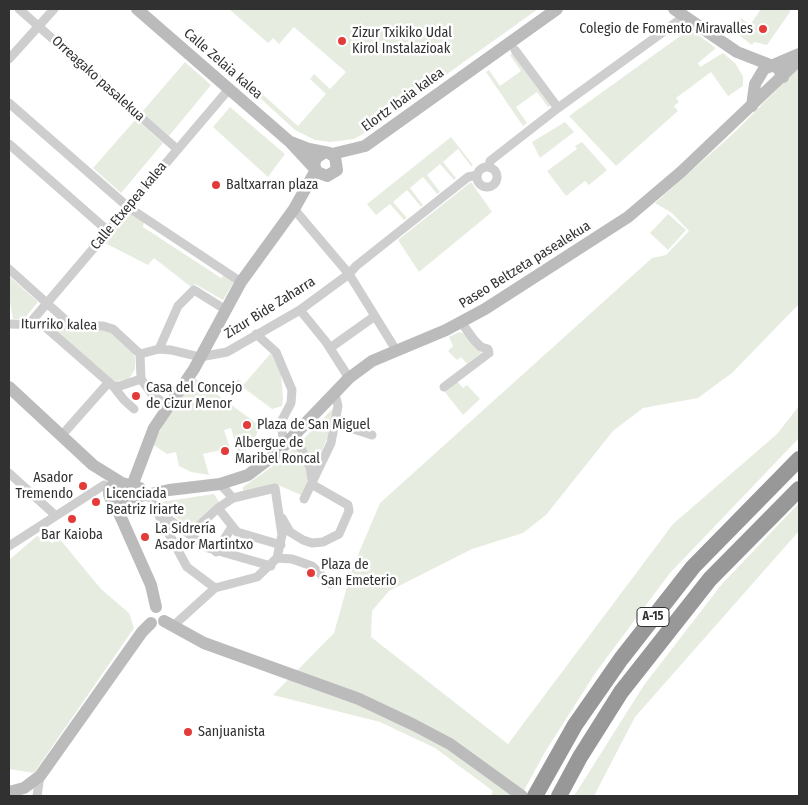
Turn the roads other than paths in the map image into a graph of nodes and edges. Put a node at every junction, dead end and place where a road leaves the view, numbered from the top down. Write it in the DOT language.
graph roads {
  1 [pos="20,9"];
  2 [pos="54,9"];
  3 [pos="138,9"];
  4 [pos="557,9"];
  5 [pos="674,9"];
  6 [pos="685,16"];
  7 [pos="38,26"];
  8 [pos="515,50"];
  9 [pos="737,52"];
  10 [pos="799,54"];
  11 [pos="9,59"];
  12 [pos="799,60"];
  13 [pos="770,65"];
  14 [pos="783,77"];
  15 [pos="757,79"];
  16 [pos="229,89"];
  17 [pos="770,89"];
  18 [pos="9,102"];
  19 [pos="752,106"];
  20 [pos="558,108"];
  21 [pos="290,142"];
  22 [pos="9,144"];
  23 [pos="365,146"];
  24 [pos="177,149"];
  25 [pos="328,153"];
  26 [pos="489,167"];
  27 [pos="315,170"];
  28 [pos="334,172"];
  29 [pos="477,175"];
  30 [pos="296,206"];
  31 [pos="128,207"];
  32 [pos="108,231"];
  33 [pos="9,269"];
  34 [pos="349,274"];
  35 [pos="242,282"];
  36 [pos="47,302"];
  37 [pos="226,310"];
  38 [pos="300,310"];
  39 [pos="375,316"];
  40 [pos="461,322"];
  41 [pos="30,323"];
  42 [pos="9,324"];
  43 [pos="42,324"];
  44 [pos="70,324"];
  45 [pos="256,334"];
  46 [pos="330,348"];
  47 [pos="159,349"];
  48 [pos="396,350"];
  49 [pos="140,354"];
  50 [pos="200,357"];
  51 [pos="349,378"];
  52 [pos="141,379"];
  53 [pos="111,384"];
  54 [pos="9,387"];
  55 [pos="444,388"];
  56 [pos="335,394"];
  57 [pos="169,407"];
  58 [pos="134,409"];
  59 [pos="335,424"];
  60 [pos="62,435"];
  61 [pos="372,435"];
  62 [pos="298,442"];
  63 [pos="284,446"];
  64 [pos="799,460"];
  65 [pos="93,464"];
  66 [pos="9,473"];
  67 [pos="312,482"];
  68 [pos="127,484"];
  69 [pos="220,484"];
  70 [pos="799,489"];
  71 [pos="106,490"];
  72 [pos="162,491"];
  73 [pos="150,494"];
  74 [pos="233,498"];
  75 [pos="304,499"];
  76 [pos="124,501"];
  77 [pos="218,508"];
  78 [pos="155,509"];
  79 [pos="55,515"];
  80 [pos="282,518"];
  81 [pos="232,527"];
  82 [pos="190,534"];
  83 [pos="281,544"];
  84 [pos="9,546"];
  85 [pos="216,552"];
  86 [pos="278,558"];
  87 [pos="271,566"];
  88 [pos="331,584"];
  89 [pos="215,588"];
  90 [pos="163,623"];
  91 [pos="40,776"];
  92 [pos="9,792"];
  93 [pos="38,796"];
  94 [pos="522,796"];
  95 [pos="535,796"];
  96 [pos="559,796"];
  1 -- 7 [label="street, Orreagako pasalekua"];
  2 -- 7 [label="street"];
  3 -- 16 [label="street, Calle Zelaia kalea"];
  4 -- 23 [label="street, Elortz Ibaia kalea"];
  5 -- 6 [label="street"];
  6 -- 9 [label="street"];
  6 -- 20 [label="street"];
  7 -- 11 [label="street"];
  7 -- 24 [label="street, Orreagako pasalekua"];
  8 -- 20 [label="street"];
  9 -- 13 [label="street"];
  9 -- 15 [label="street"];
  10 -- 13 [label="street"];
  12 -- 14 [label="street, Paseo Beltzeta pasealekua"];
  13 -- 14 [label="street"];
  13 -- 15 [label="street"];
  14 -- 17 [label="street, Paseo Beltzeta pasealekua"];
  15 -- 17 [label="street"];
  15 -- 19 [label="street"];
  16 -- 21 [label="street, Calle Zelaia kalea"];
  16 -- 24 [label="street, Calle Etxepea kalea"];
  17 -- 19 [label="street, Paseo Beltzeta pasealekua"];
  18 -- 31 [label="street"];
  19 -- 40 [label="street, Paseo Beltzeta pasealekua"];
  20 -- 26 [label="street"];
  21 -- 25 [label="street, Calle Zelaia kalea"];
  21 -- 27 [label="street, Calle Zelaia kalea"];
  22 -- 32 [label="street"];
  23 -- 25 [label="street, Elortz Ibaia kalea"];
  23 -- 28 [label="street, Elortz Ibaia kalea"];
  24 -- 31 [label="street, Calle Etxepea kalea"];
  25 -- 27 [label="street"];
  25 -- 28 [label="street"];
  26 -- 29 [label="street"];
  26 -- 29 [label="street"];
  27 -- 28 [label="street"];
  27 -- 30 [label="street, Elortz Ibaia kalea"];
  28 -- 30 [label="street, Elortz Ibaia kalea"];
  29 -- 34 [label="street, Zizur Bide Zaharra"];
  30 -- 34 [label="street"];
  30 -- 35 [label="street, Elortz Ibaia kalea"];
  31 -- 32 [label="street, Calle Etxepea kalea"];
  31 -- 35 [label="street"];
  32 -- 36 [label="street, Calle Etxepea kalea"];
  33 -- 36 [label="street"];
  34 -- 38 [label="street, Zizur Bide Zaharra"];
  34 -- 39 [label="street"];
  35 -- 37 [label="street, Elortz Ibaia kalea"];
  36 -- 41 [label="street, Calle Etxepea kalea"];
  36 -- 44 [label="street"];
  37 -- 47 [label="street"];
  37 -- 50 [label="street, Elortz Ibaia kalea"];
  38 -- 45 [label="street, Zizur Bide Zaharra"];
  38 -- 46 [label="street"];
  39 -- 46 [label="street"];
  39 -- 48 [label="street"];
  40 -- 48 [label="street, Paseo Beltzeta pasealekua"];
  40 -- 55 [label="street"];
  41 -- 42 [label="street, Iturriko kalea"];
  41 -- 43 [label="street, Iturriko kalea"];
  43 -- 44 [label="street, Iturriko kalea"];
  43 -- 53 [label="street"];
  44 -- 49 [label="street, Iturriko kalea"];
  45 -- 50 [label="street, Zizur Bide Zaharra"];
  45 -- 63 [label="street"];
  46 -- 51 [label="street"];
  47 -- 49 [label="street"];
  47 -- 50 [label="street"];
  48 -- 51 [label="street, Paseo Beltzeta pasealekua"];
  49 -- 52 [label="street"];
  50 -- 57 [label="street"];
  51 -- 56 [label="street, Paseo Beltzeta pasealekua"];
  52 -- 53 [label="street"];
  52 -- 57 [label="street"];
  53 -- 58 [label="street"];
  53 -- 60 [label="street"];
  54 -- 60 [label="street"];
  56 -- 59 [label="street"];
  56 -- 63 [label="street, Paseo Beltzeta pasealekua"];
  57 -- 68 [label="street"];
  59 -- 61 [label="street"];
  59 -- 67 [label="street"];
  60 -- 65 [label="street"];
  62 -- 67 [label="street"];
  63 -- 69 [label="street, Paseo Beltzeta pasealekua"];
  64 -- 95 [label="highway, A-15"];
  65 -- 68 [label="street"];
  65 -- 71 [label="street"];
  66 -- 79 [label="street"];
  67 -- 75 [label="street"];
  67 -- 80 [label="street"];
  68 -- 71 [label="street"];
  68 -- 72 [label="street"];
  68 -- 76 [label="street"];
  69 -- 72 [label="street, Paseo Beltzeta pasealekua"];
  69 -- 74 [label="street"];
  70 -- 96 [label="highway, A-15"];
  71 -- 76 [label="street"];
  71 -- 79 [label="street"];
  72 -- 73 [label="street"];
  73 -- 76 [label="street"];
  73 -- 78 [label="street"];
  74 -- 77 [label="street"];
  74 -- 80 [label="street"];
  76 -- 90 [label="street"];
  77 -- 81 [label="street"];
  77 -- 82 [label="street"];
  78 -- 82 [label="street"];
  78 -- 89 [label="street"];
  79 -- 84 [label="street"];
  80 -- 83 [label="street"];
  81 -- 83 [label="street"];
  81 -- 85 [label="street"];
  82 -- 85 [label="street"];
  83 -- 86 [label="street"];
  85 -- 87 [label="street"];
  86 -- 87 [label="street"];
  86 -- 88 [label="street"];
  87 -- 89 [label="street"];
  89 -- 90 [label="street"];
  90 -- 91 [label="street"];
  90 -- 94 [label="street"];
  91 -- 92 [label="street"];
  91 -- 93 [label="street"];
}
